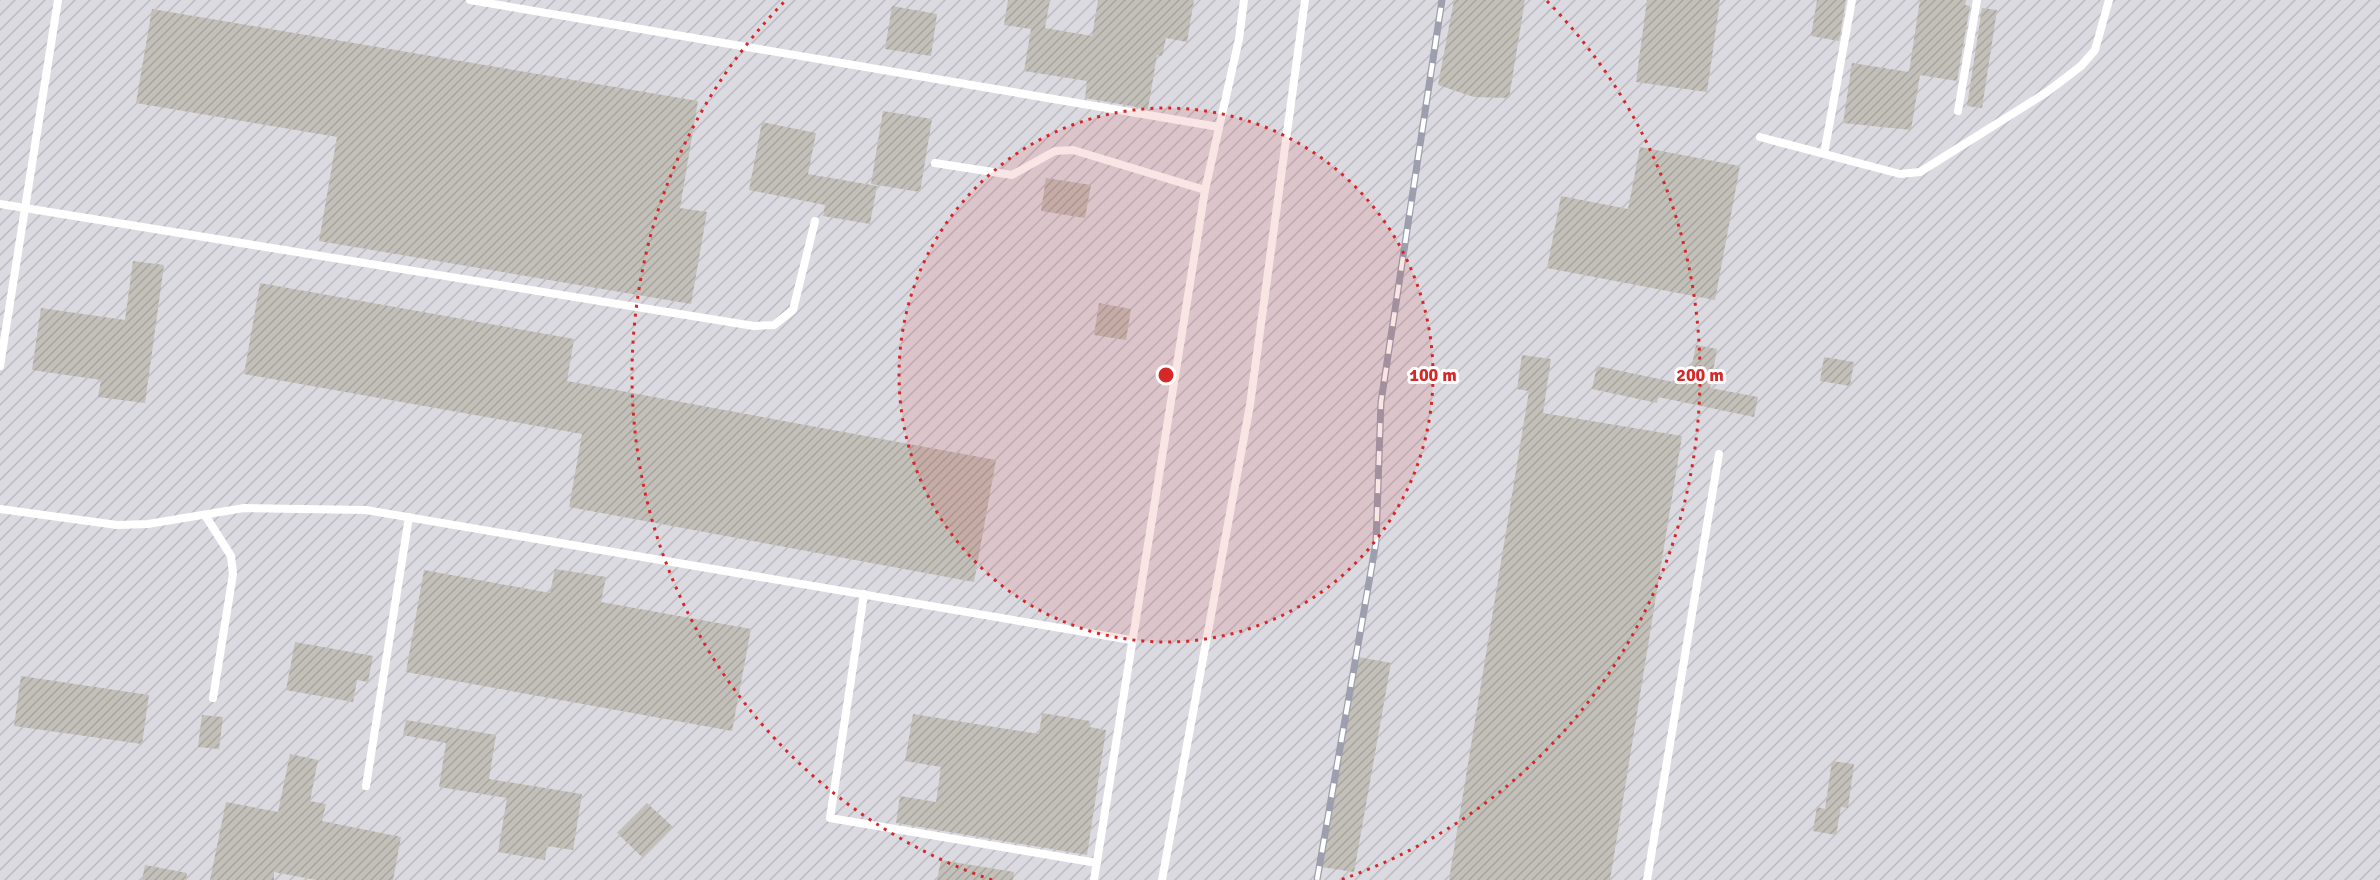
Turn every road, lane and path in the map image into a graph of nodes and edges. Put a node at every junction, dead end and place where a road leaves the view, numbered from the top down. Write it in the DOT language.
graph roads {
  1 [pos="58,0"];
  2 [pos="470,0"];
  3 [pos="1244,0"];
  4 [pos="1305,0"];
  5 [pos="1852,0"];
  6 [pos="1977,0"];
  7 [pos="2109,0"];
  8 [pos="1958,111"];
  9 [pos="1219,127"];
  10 [pos="1760,137"];
  11 [pos="1824,154"];
  12 [pos="935,163"];
  13 [pos="1205,190"];
  14 [pos="0,204"];
  15 [pos="23,208"];
  16 [pos="814,221"];
  17 [pos="0,366"];
  18 [pos="1719,453"];
  19 [pos="0,509"];
  20 [pos="205,515"];
  21 [pos="409,517"];
  22 [pos="864,594"];
  23 [pos="1131,640"];
  24 [pos="213,698"];
  25 [pos="366,786"];
  26 [pos="1097,863"];
  27 [pos="1094,880"];
  28 [pos="1162,880"];
  29 [pos="1647,880"];
  1 -- 15 [label="lane"];
  2 -- 9 [label="lane"];
  3 -- 9 [label="lane"];
  4 -- 28 [label="lane"];
  5 -- 11 [label="lane"];
  6 -- 8 [label="lane"];
  7 -- 11 [label="lane"];
  9 -- 13 [label="lane"];
  10 -- 11 [label="lane"];
  12 -- 13 [label="lane"];
  13 -- 23 [label="lane"];
  14 -- 15 [label="lane"];
  15 -- 16 [label="lane"];
  15 -- 17 [label="lane"];
  18 -- 29 [label="lane"];
  19 -- 20 [label="lane"];
  20 -- 21 [label="lane"];
  20 -- 24 [label="lane"];
  21 -- 22 [label="lane"];
  21 -- 25 [label="lane"];
  22 -- 23 [label="lane"];
  22 -- 26 [label="lane"];
  23 -- 26 [label="lane"];
  26 -- 27 [label="lane"];
}
